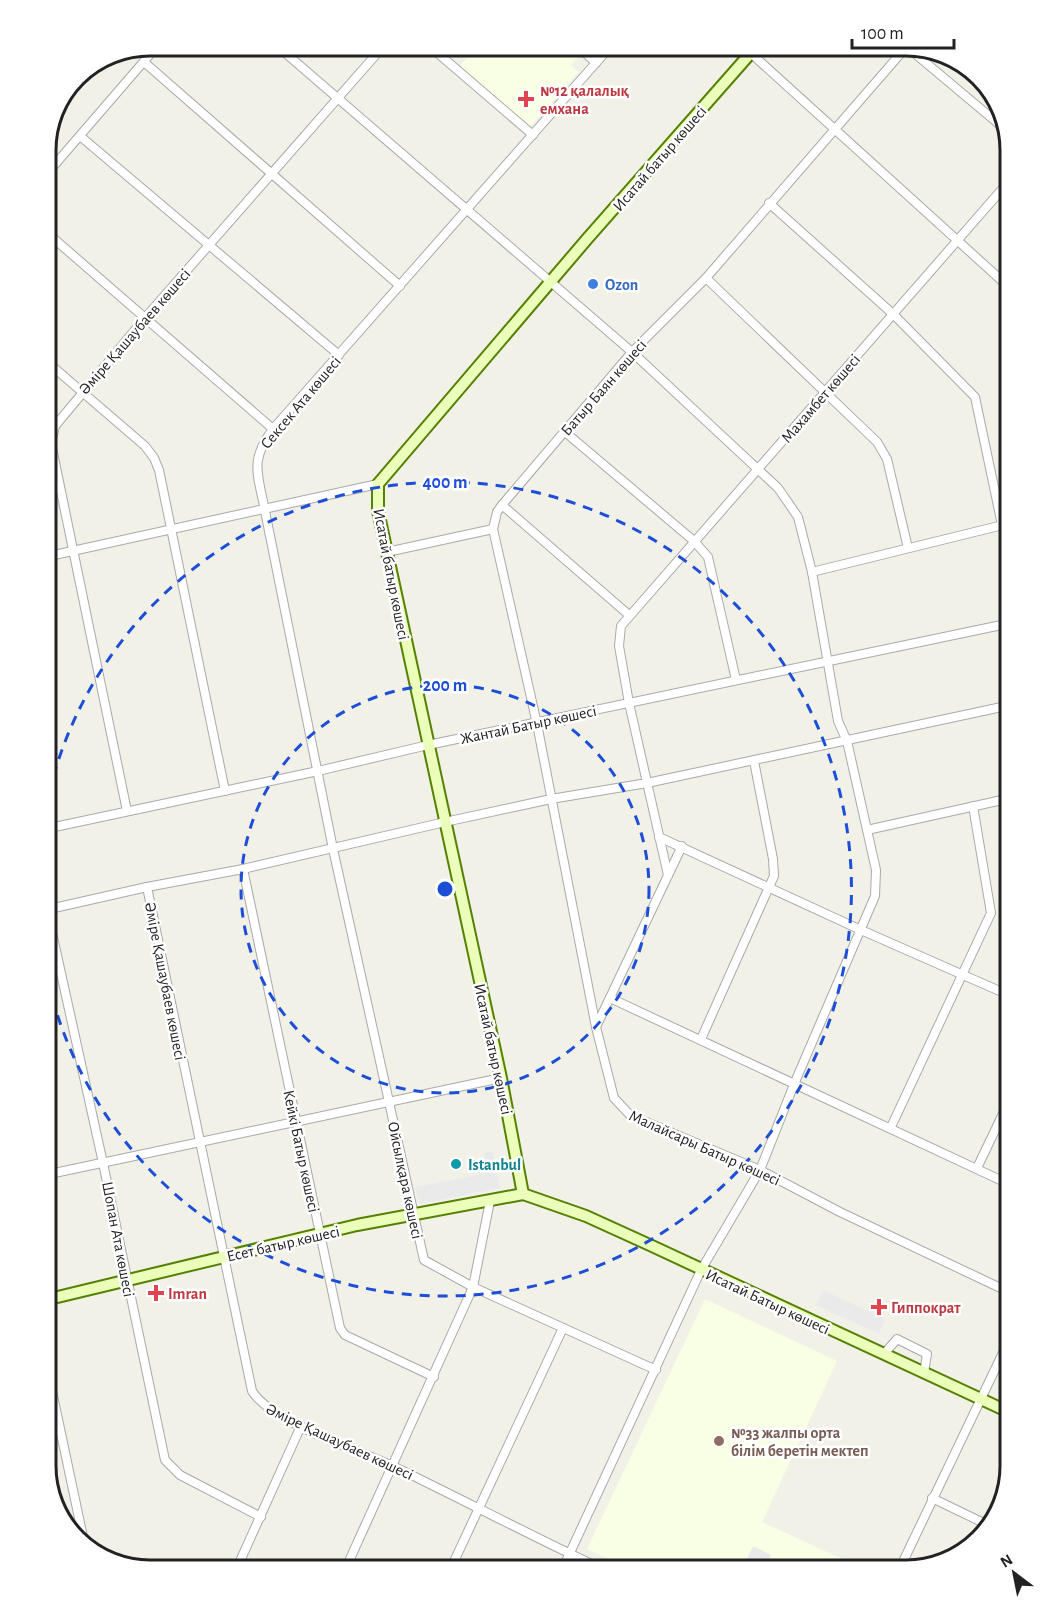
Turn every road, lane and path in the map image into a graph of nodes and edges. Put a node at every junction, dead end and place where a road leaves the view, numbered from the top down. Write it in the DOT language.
graph roads {
  1 [pos="149,56"];
  2 [pos="289,56"];
  3 [pos="375,56"];
  4 [pos="441,56"];
  5 [pos="589,56"];
  6 [pos="602,56"];
  7 [pos="744,56"];
  8 [pos="757,56"];
  9 [pos="899,56"];
  10 [pos="922,58"];
  11 [pos="144,62"];
  12 [pos="596,63"];
  13 [pos="338,99"];
  14 [pos="995,121"];
  15 [pos="834,131"];
  16 [pos="533,135"];
  17 [pos="80,136"];
  18 [pos="56,163"];
  19 [pos="272,174"];
  20 [pos="1000,192"];
  21 [pos="770,203"];
  22 [pos="465,210"];
  23 [pos="56,241"];
  24 [pos="956,242"];
  25 [pos="209,245"];
  26 [pos="706,278"];
  27 [pos="1000,280"];
  28 [pos="552,281"];
  29 [pos="400,286"];
  30 [pos="893,314"];
  31 [pos="145,318"];
  32 [pos="632,352"];
  33 [pos="339,355"];
  34 [pos="56,370"];
  35 [pos="82,392"];
  36 [pos="824,393"];
  37 [pos="56,425"];
  38 [pos="273,429"];
  39 [pos="565,432"];
  40 [pos="56,468"];
  41 [pos="758,470"];
  42 [pos="378,484"];
  43 [pos="502,505"];
  44 [pos="265,510"];
  45 [pos="1000,516"];
  46 [pos="1000,525"];
  47 [pos="493,529"];
  48 [pos="171,530"];
  49 [pos="694,541"];
  50 [pos="908,548"];
  51 [pos="73,551"];
  52 [pos="387,552"];
  53 [pos="56,555"];
  54 [pos="812,572"];
  55 [pos="629,615"];
  56 [pos="1000,625"];
  57 [pos="828,663"];
  58 [pos="736,680"];
  59 [pos="629,703"];
  60 [pos="1000,707"];
  61 [pos="537,724"];
  62 [pos="848,741"];
  63 [pos="428,745"];
  64 [pos="754,761"];
  65 [pos="318,771"];
  66 [pos="647,783"];
  67 [pos="225,790"];
  68 [pos="551,800"];
  69 [pos="1000,800"];
  70 [pos="974,806"];
  71 [pos="127,811"];
  72 [pos="445,822"];
  73 [pos="56,827"];
  74 [pos="867,830"];
  75 [pos="660,837"];
  76 [pos="682,846"];
  77 [pos="333,849"];
  78 [pos="243,869"];
  79 [pos="668,875"];
  80 [pos="147,887"];
  81 [pos="770,887"];
  82 [pos="56,908"];
  83 [pos="861,930"];
  84 [pos="56,954"];
  85 [pos="962,973"];
  86 [pos="1000,991"];
  87 [pos="610,998"];
  88 [pos="596,1028"];
  89 [pos="701,1040"];
  90 [pos="501,1078"];
  91 [pos="795,1082"];
  92 [pos="390,1101"];
  93 [pos="296,1120"];
  94 [pos="1000,1120"];
  95 [pos="891,1127"];
  96 [pos="199,1142"];
  97 [pos="103,1163"];
  98 [pos="977,1168"];
  99 [pos="760,1170"];
  100 [pos="56,1173"];
  101 [pos="1000,1180"];
  102 [pos="523,1194"];
  103 [pos="490,1201"];
  104 [pos="414,1214"];
  105 [pos="320,1235"];
  106 [pos="223,1257"];
  107 [pos="701,1270"];
  108 [pos="126,1280"];
  109 [pos="473,1287"];
  110 [pos="1000,1288"];
  111 [pos="56,1297"];
  112 [pos="563,1328"];
  113 [pos="884,1354"];
  114 [pos="1000,1358"];
  115 [pos="656,1370"];
  116 [pos="924,1373"];
  117 [pos="434,1377"];
  118 [pos="980,1398"];
  119 [pos="1000,1408"];
  120 [pos="56,1410"];
  121 [pos="302,1426"];
  122 [pos="393,1466"];
  123 [pos="932,1498"];
  124 [pos="479,1508"];
  125 [pos="261,1517"];
  126 [pos="982,1522"];
  127 [pos="82,1530"];
  128 [pos="570,1554"];
  129 [pos="241,1559"];
  130 [pos="350,1559"];
  131 [pos="455,1559"];
  132 [pos="567,1560"];
  133 [pos="582,1560"];
  134 [pos="904,1560"];
  1 -- 11 [label="street"];
  2 -- 13 [label="street"];
  3 -- 13 [label="street, Әміре Қашаубаев көшесі"];
  4 -- 16 [label="street"];
  5 -- 12 [label="street"];
  6 -- 12 [label="street, Сексек Ата көшесі"];
  7 -- 28 [label="street, Исатай батыр көшесі"];
  8 -- 15 [label="street"];
  9 -- 15 [label="street, Батыр Баян көшесі"];
  10 -- 14 [label="street"];
  11 -- 17 [label="street"];
  11 -- 19 [label="street"];
  12 -- 16 [label="street, Сексек Ата көшесі"];
  13 -- 19 [label="street, Әміре Қашаубаев көшесі"];
  13 -- 22 [label="street"];
  15 -- 21 [label="street, Батыр Баян көшесі"];
  15 -- 24 [label="street"];
  16 -- 22 [label="street, Сексек Ата көшесі"];
  17 -- 18 [label="street"];
  17 -- 25 [label="street"];
  19 -- 25 [label="street, Әміре Қашаубаев көшесі"];
  19 -- 29 [label="street"];
  20 -- 24 [label="street, Махамбет көшесі"];
  21 -- 26 [label="street, Батыр Баян көшесі"];
  21 -- 30 [label="street"];
  22 -- 28 [label="street"];
  22 -- 29 [label="street, Сексек Ата көшесі"];
  23 -- 31 [label="street"];
  24 -- 27 [label="street"];
  24 -- 30 [label="street, Махамбет көшесі"];
  25 -- 31 [label="street, Әміре Қашаубаев көшесі"];
  25 -- 33 [label="street"];
  26 -- 32 [label="street, Батыр Баян көшесі"];
  26 -- 36 [label="street"];
  28 -- 32 [label="street"];
  28 -- 42 [label="street, Исатай батыр көшесі"];
  29 -- 33 [label="street, Сексек Ата көшесі"];
  30 -- 36 [label="street, Махамбет көшесі"];
  30 -- 45 [label="street"];
  31 -- 35 [label="street, Әміре Қашаубаев көшесі"];
  31 -- 38 [label="street"];
  32 -- 39 [label="street, Батыр Баян көшесі"];
  32 -- 41 [label="street"];
  33 -- 38 [label="street, Сексек Ата көшесі"];
  34 -- 35 [label="street"];
  35 -- 37 [label="street, Әміре Қашаубаев көшесі"];
  35 -- 48 [label="street"];
  36 -- 41 [label="street, Махамбет көшесі"];
  36 -- 50 [label="street"];
  38 -- 44 [label="street, Сексек Ата көшесі"];
  39 -- 43 [label="street, Батыр Баян көшесі"];
  39 -- 49 [label="street"];
  40 -- 51 [label="street"];
  41 -- 49 [label="street, Махамбет көшесі"];
  41 -- 54 [label="street"];
  42 -- 44 [label="street"];
  42 -- 52 [label="street, Исатай батыр көшесі"];
  43 -- 47 [label="street, Батыр Баян көшесі"];
  43 -- 55 [label="street"];
  44 -- 48 [label="street"];
  44 -- 65 [label="street, Сексек Ата көшесі"];
  46 -- 50 [label="street"];
  47 -- 52 [label="street"];
  47 -- 61 [label="street"];
  48 -- 51 [label="street"];
  48 -- 67 [label="street"];
  49 -- 55 [label="street, Махамбет көшесі"];
  49 -- 58 [label="street"];
  50 -- 54 [label="street"];
  51 -- 53 [label="street"];
  51 -- 71 [label="street"];
  52 -- 63 [label="street, Исатай батыр көшесі"];
  54 -- 57 [label="street"];
  55 -- 59 [label="street"];
  56 -- 57 [label="street, Жантай Батыр көшесі"];
  57 -- 58 [label="street, Жантай Батыр көшесі"];
  57 -- 62 [label="street"];
  58 -- 59 [label="street, Жантай Батыр көшесі"];
  59 -- 61 [label="street, Жантай Батыр көшесі"];
  59 -- 66 [label="street"];
  60 -- 62 [label="street"];
  61 -- 63 [label="street, Жантай Батыр көшесі"];
  61 -- 68 [label="street"];
  62 -- 64 [label="street"];
  62 -- 74 [label="street"];
  63 -- 65 [label="street, Жантай Батыр көшесі"];
  63 -- 72 [label="street, Исатай батыр көшесі"];
  64 -- 66 [label="street"];
  64 -- 81 [label="street"];
  65 -- 67 [label="street, Жантай Батыр көшесі"];
  65 -- 77 [label="street, Сексек Ата көшесі"];
  66 -- 68 [label="street"];
  66 -- 75 [label="street"];
  67 -- 71 [label="street, Жантай Батыр көшесі"];
  68 -- 72 [label="street"];
  68 -- 88 [label="street, Малайсары Батыр көшесі"];
  69 -- 70 [label="street"];
  70 -- 74 [label="street"];
  70 -- 85 [label="street"];
  71 -- 73 [label="street, Жантай Батыр көшесі"];
  72 -- 77 [label="street"];
  72 -- 90 [label="street, Исатай батыр көшесі"];
  74 -- 83 [label="street"];
  75 -- 76 [label="street"];
  75 -- 79 [label="street"];
  76 -- 79 [label="street"];
  76 -- 81 [label="street"];
  77 -- 78 [label="street"];
  77 -- 92 [label="street, Ойсылқара көшесі"];
  78 -- 80 [label="street"];
  78 -- 93 [label="street, Кейкі Батыр көшесі"];
  79 -- 87 [label="street"];
  80 -- 82 [label="street"];
  80 -- 96 [label="street, Әміре Қашаубаев көшесі"];
  81 -- 83 [label="street"];
  81 -- 89 [label="street"];
  83 -- 85 [label="street"];
  83 -- 91 [label="street"];
  84 -- 97 [label="street, Шопан Ата көшесі"];
  85 -- 86 [label="street"];
  85 -- 95 [label="street"];
  87 -- 88 [label="street"];
  87 -- 89 [label="street"];
  88 -- 99 [label="street, Малайсары Батыр көшесі"];
  89 -- 91 [label="street"];
  90 -- 92 [label="street"];
  90 -- 102 [label="street, Исатай батыр көшесі"];
  91 -- 95 [label="street"];
  91 -- 99 [label="street"];
  92 -- 93 [label="street"];
  92 -- 104 [label="street, Ойсылқара көшесі"];
  93 -- 96 [label="street"];
  93 -- 105 [label="street, Кейкі Батыр көшесі"];
  94 -- 98 [label="street"];
  95 -- 98 [label="street"];
  96 -- 97 [label="street"];
  96 -- 106 [label="street, Әміре Қашаубаев көшесі"];
  97 -- 100 [label="street"];
  97 -- 108 [label="street, Шопан Ата көшесі"];
  98 -- 101 [label="street"];
  99 -- 107 [label="street"];
  99 -- 110 [label="street, Малайсары Батыр көшесі"];
  102 -- 103 [label="street, Есет батыр көшесі"];
  102 -- 107 [label="street, Исатай Батыр көшесі"];
  103 -- 104 [label="street, Есет батыр көшесі"];
  103 -- 109 [label="street"];
  104 -- 105 [label="street, Есет батыр көшесі"];
  104 -- 109 [label="street, Ойсылқара көшесі"];
  105 -- 106 [label="street, Есет батыр көшесі"];
  105 -- 117 [label="street, Кейкі Батыр көшесі"];
  106 -- 108 [label="street, Есет батыр көшесі"];
  106 -- 121 [label="street, Әміре Қашаубаев көшесі"];
  107 -- 113 [label="street, Исатай Батыр көшесі"];
  107 -- 115 [label="street"];
  108 -- 111 [label="street, Есет батыр көшесі"];
  108 -- 125 [label="street, Шопан Ата көшесі"];
  109 -- 112 [label="street, Ойсылқара көшесі"];
  109 -- 117 [label="street"];
  112 -- 115 [label="street, Ойсылқара көшесі"];
  112 -- 124 [label="street"];
  113 -- 116 [label="street, Исатай Батыр көшесі"];
  113 -- 116 [label="street"];
  114 -- 118 [label="street"];
  115 -- 128 [label="street"];
  116 -- 118 [label="street, Исатай Батыр көшесі"];
  117 -- 122 [label="street"];
  118 -- 119 [label="street, Исатай Батыр көшесі"];
  118 -- 123 [label="street"];
  120 -- 127 [label="street"];
  121 -- 122 [label="street, Әміре Қашаубаев көшесі"];
  121 -- 125 [label="street"];
  122 -- 124 [label="street, Әміре Қашаубаев көшесі"];
  122 -- 130 [label="street"];
  123 -- 126 [label="street"];
  123 -- 134 [label="street"];
  124 -- 128 [label="street, Әміре Қашаубаев көшесі"];
  124 -- 131 [label="street"];
  125 -- 129 [label="street"];
  128 -- 132 [label="street"];
  128 -- 133 [label="street, Әміре Қашаубаев көшесі"];
}
